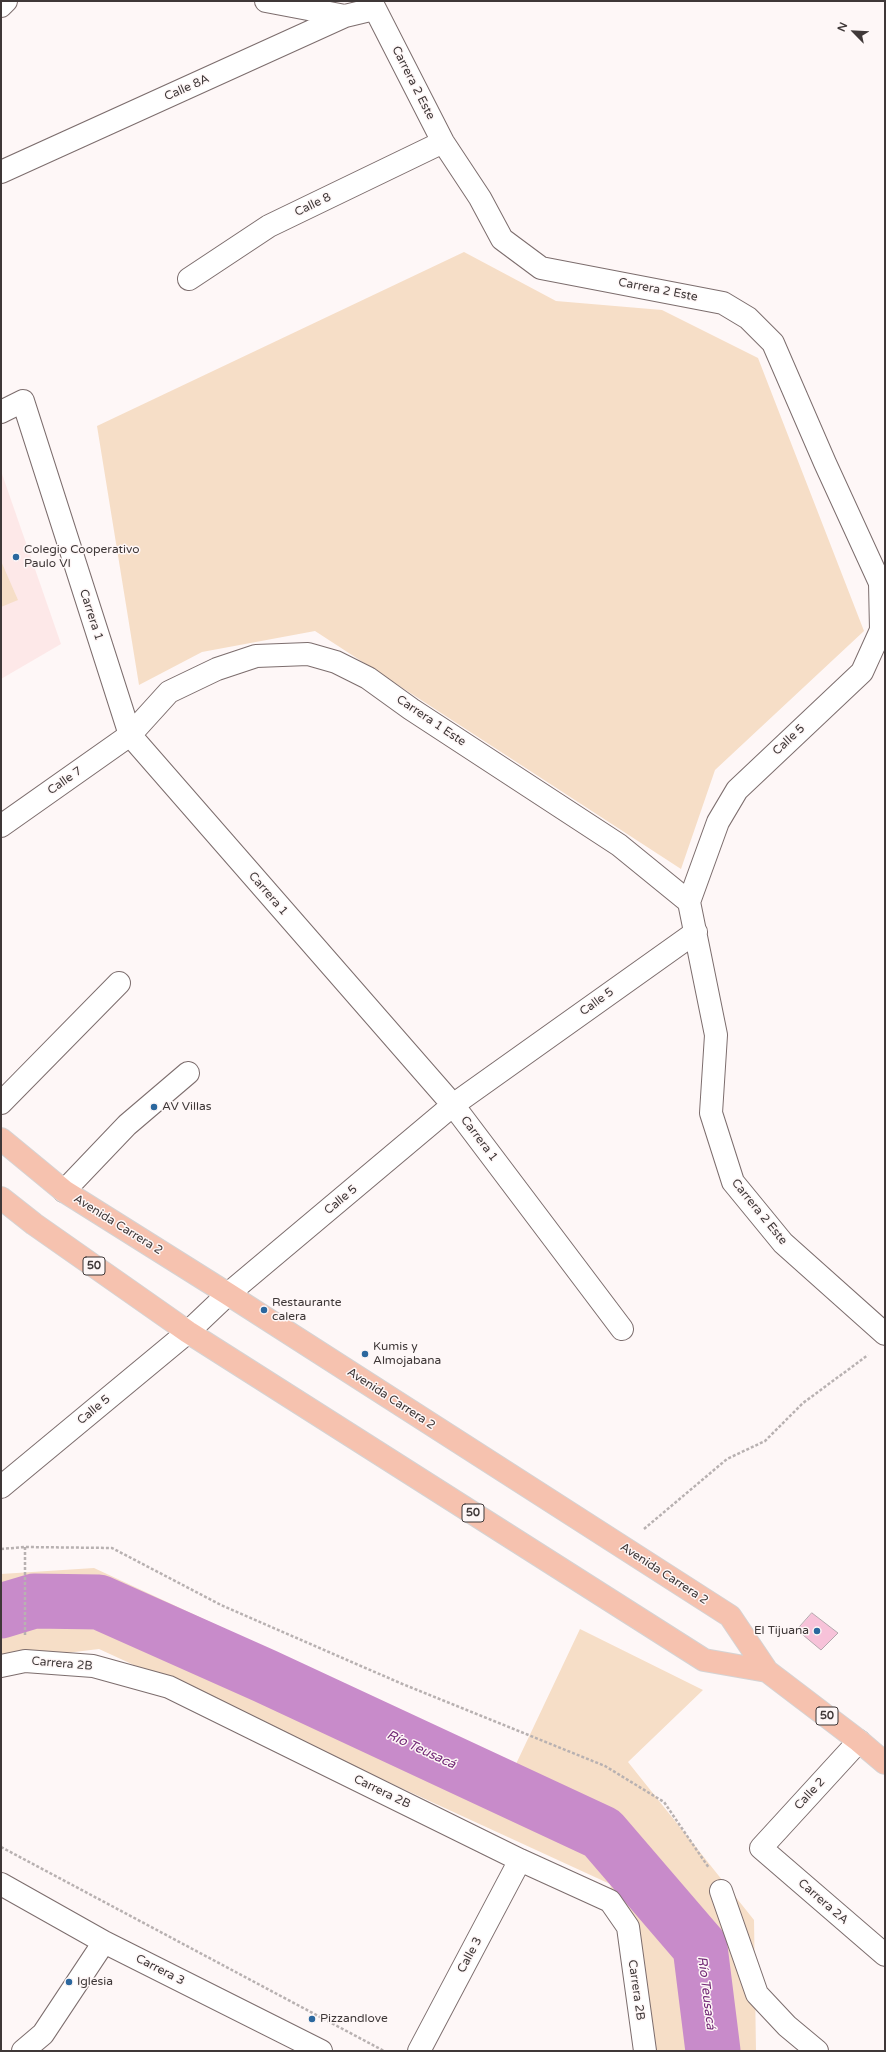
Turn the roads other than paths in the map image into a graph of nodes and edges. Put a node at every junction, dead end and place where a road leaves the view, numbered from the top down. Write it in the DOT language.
graph roads {
  1 [pos="6,1"];
  2 [pos="266,1"];
  3 [pos="373,5"];
  4 [pos="1,6"];
  5 [pos="345,16"];
  6 [pos="443,142"];
  7 [pos="1,172"];
  8 [pos="189,279"];
  9 [pos="1,412"];
  10 [pos="881,630"];
  11 [pos="130,735"];
  12 [pos="1,826"];
  13 [pos="688,902"];
  14 [pos="696,932"];
  15 [pos="119,983"];
  16 [pos="188,1073"];
  17 [pos="1,1103"];
  18 [pos="453,1106"];
  19 [pos="1,1139"];
  20 [pos="64,1191"];
  21 [pos="1,1198"];
  22 [pos="228,1294"];
  23 [pos="622,1329"];
  24 [pos="188,1332"];
  25 [pos="885,1334"];
  26 [pos="1,1487"];
  27 [pos="1,1666"];
  28 [pos="767,1671"];
  29 [pos="859,1741"];
  30 [pos="885,1763"];
  31 [pos="761,1848"];
  32 [pos="520,1860"];
  33 [pos="1,1884"];
  34 [pos="721,1891"];
  35 [pos="104,1942"];
  36 [pos="885,1955"];
  37 [pos="23,2051"];
  38 [pos="321,2051"];
  39 [pos="419,2051"];
  40 [pos="645,2051"];
  41 [pos="817,2051"];
  1 -- 4 [label="street"];
  2 -- 5 [label="street"];
  3 -- 5 [label="street, Calle 8A"];
  3 -- 6 [label="street, Carrera 2 Este"];
  5 -- 7 [label="street, Calle 8A"];
  6 -- 8 [label="street, Calle 8"];
  6 -- 10 [label="street, Carrera 2 Este"];
  9 -- 11 [label="street, Carrera 1"];
  10 -- 13 [label="street, Calle 5"];
  11 -- 12 [label="street, Calle 7"];
  11 -- 13 [label="street, Carrera 1 Este"];
  11 -- 18 [label="street, Carrera 1"];
  13 -- 14 [label="street"];
  14 -- 18 [label="street, Calle 5"];
  14 -- 25 [label="street, Carrera 2 Este"];
  15 -- 17 [label="street"];
  16 -- 20 [label="street"];
  18 -- 22 [label="street, Calle 5"];
  18 -- 23 [label="street, Carrera 1"];
  19 -- 20 [label="main road, Avenida Carrera 2 / 50"];
  20 -- 22 [label="main road, Avenida Carrera 2 / 50"];
  21 -- 24 [label="main road, Avenida Carrera 2 / 50"];
  22 -- 24 [label="street, Calle 5"];
  22 -- 28 [label="main road, Avenida Carrera 2 / 50"];
  24 -- 26 [label="street, Calle 5"];
  24 -- 28 [label="main road, Avenida Carrera 2 / 50"];
  27 -- 32 [label="street, Carrera 2B"];
  28 -- 29 [label="main road, Avenida Carrera 2 / 50"];
  29 -- 30 [label="main road, Avenida Carrera 2 / 50"];
  29 -- 31 [label="street, Calle 2"];
  31 -- 36 [label="street, Carrera 2A"];
  32 -- 39 [label="street, Calle 3"];
  32 -- 40 [label="street, Carrera 2B"];
  33 -- 35 [label="street, Carrera 3"];
  34 -- 41 [label="street"];
  35 -- 37 [label="street"];
  35 -- 38 [label="street, Carrera 3"];
}
